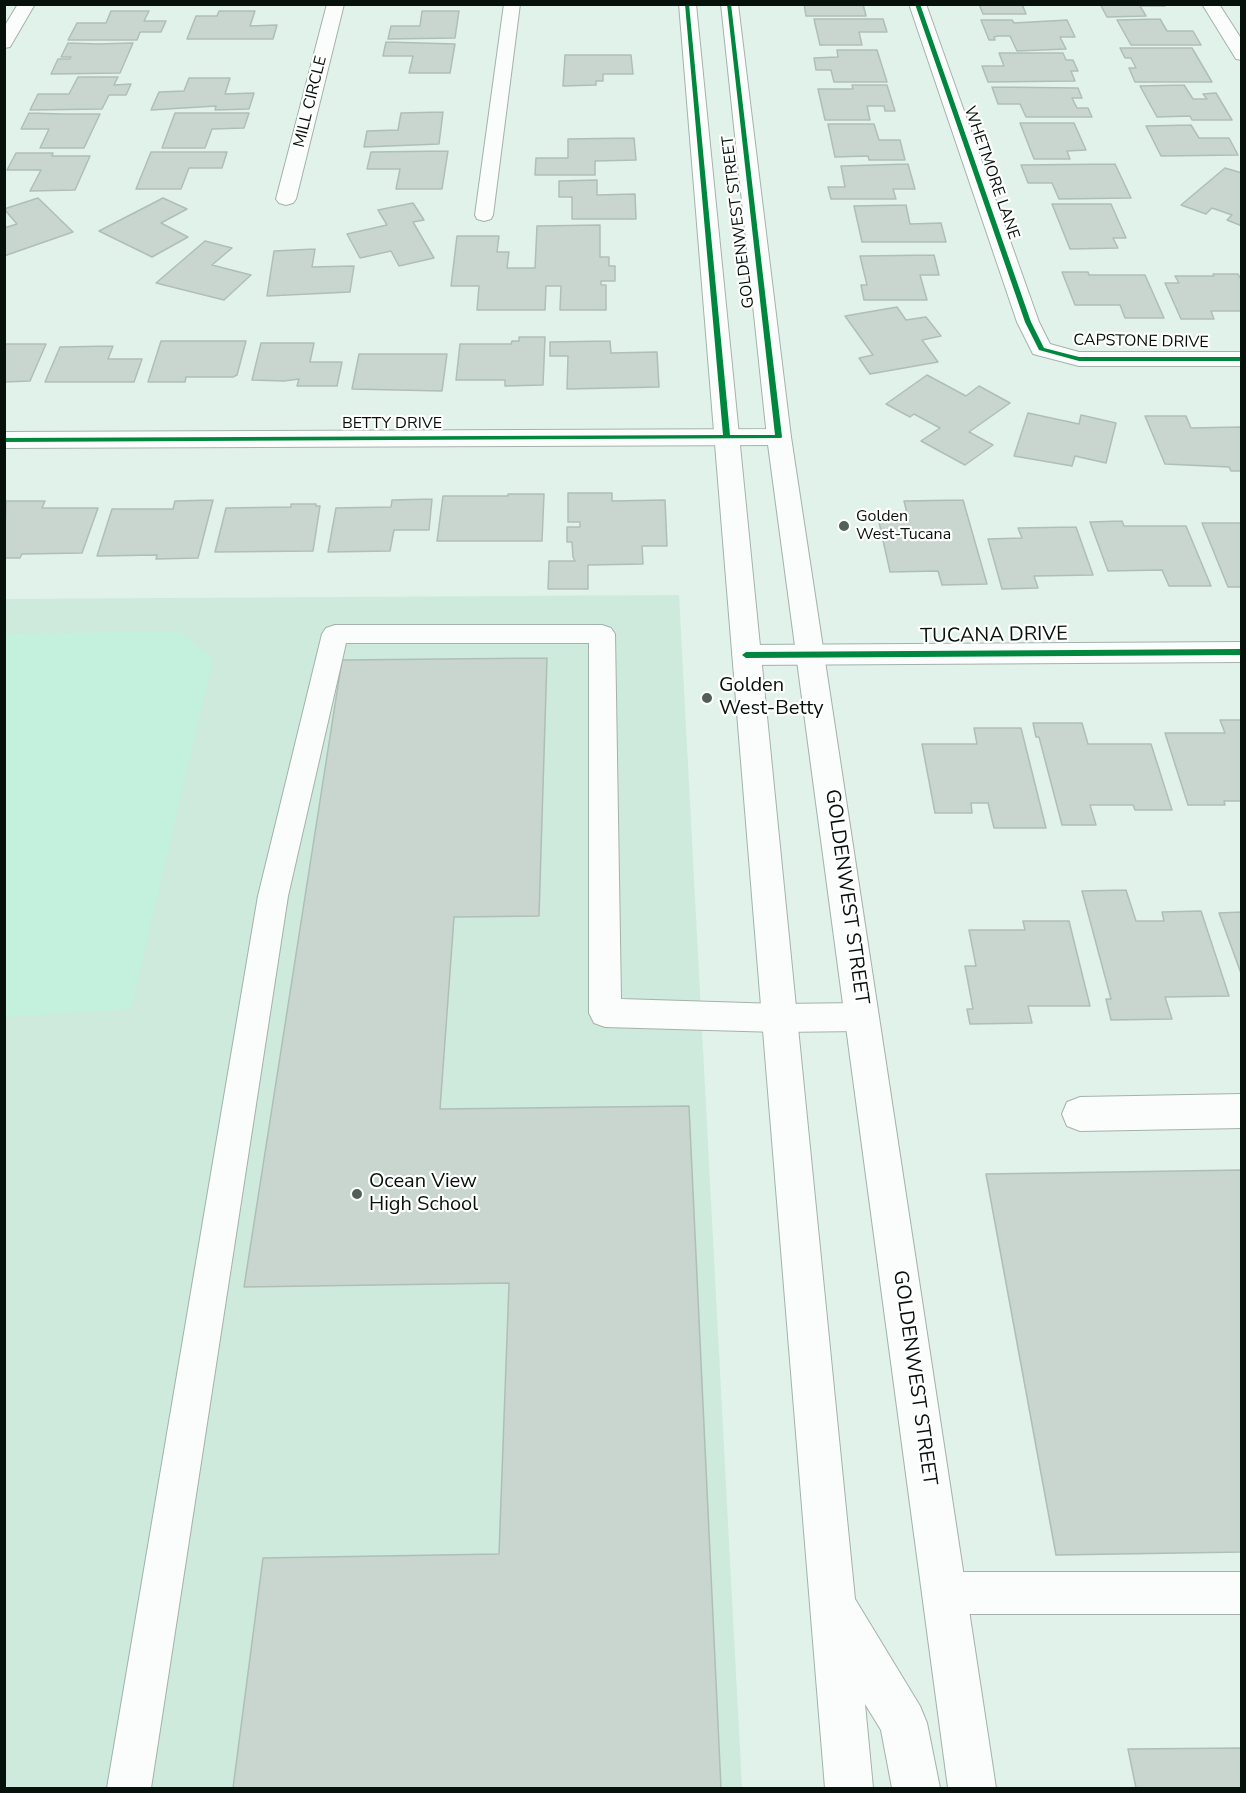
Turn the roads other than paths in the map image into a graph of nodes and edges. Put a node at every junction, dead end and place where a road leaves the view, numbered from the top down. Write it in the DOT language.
graph roads {
  1 [pos="27,4"];
  2 [pos="336,4"];
  3 [pos="512,4"];
  4 [pos="687,4"];
  5 [pos="729,4"];
  6 [pos="917,4"];
  7 [pos="1210,4"];
  8 [pos="4,44"];
  9 [pos="1242,55"];
  10 [pos="286,199"];
  11 [pos="484,215"];
  12 [pos="1041,349"];
  13 [pos="1242,358"];
  14 [pos="727,437"];
  15 [pos="779,437"];
  16 [pos="4,440"];
  17 [pos="1242,652"];
  18 [pos="746,655"];
  19 [pos="811,656"];
  20 [pos="863,1017"];
  21 [pos="778,1018"];
  22 [pos="1242,1111"];
  23 [pos="1080,1114"];
  24 [pos="944,1593"];
  25 [pos="1242,1593"];
  26 [pos="832,1604"];
  27 [pos="129,1788"];
  28 [pos="849,1788"];
  29 [pos="916,1788"];
  30 [pos="972,1788"];
  1 -- 8 [label="main road"];
  2 -- 10 [label="main road, MILL CIRCLE"];
  3 -- 11 [label="lane"];
  4 -- 14 [label="main road, GOLDENWEST STREET"];
  5 -- 15 [label="main road, GOLDENWEST STREET"];
  6 -- 12 [label="main road, WHETMORE LANE"];
  7 -- 9 [label="main road"];
  12 -- 13 [label="main road, CAPSTONE DRIVE"];
  14 -- 15 [label="main road, BETTY DRIVE"];
  14 -- 16 [label="main road, BETTY DRIVE"];
  14 -- 18 [label="main road, GOLDENWEST STREET"];
  15 -- 19 [label="main road, GOLDENWEST STREET"];
  17 -- 19 [label="main road, TUCANA DRIVE"];
  18 -- 19 [label="main road, TUCANA DRIVE"];
  18 -- 21 [label="main road, GOLDENWEST STREET"];
  19 -- 20 [label="main road, GOLDENWEST STREET"];
  20 -- 21 [label="lane"];
  20 -- 24 [label="main road, GOLDENWEST STREET"];
  21 -- 26 [label="main road, GOLDENWEST STREET"];
  21 -- 27 [label="lane"];
  22 -- 23 [label="main road"];
  24 -- 25 [label="lane"];
  24 -- 30 [label="main road, GOLDENWEST STREET"];
  26 -- 28 [label="main road, GOLDENWEST STREET"];
  26 -- 29 [label="main road"];
}
